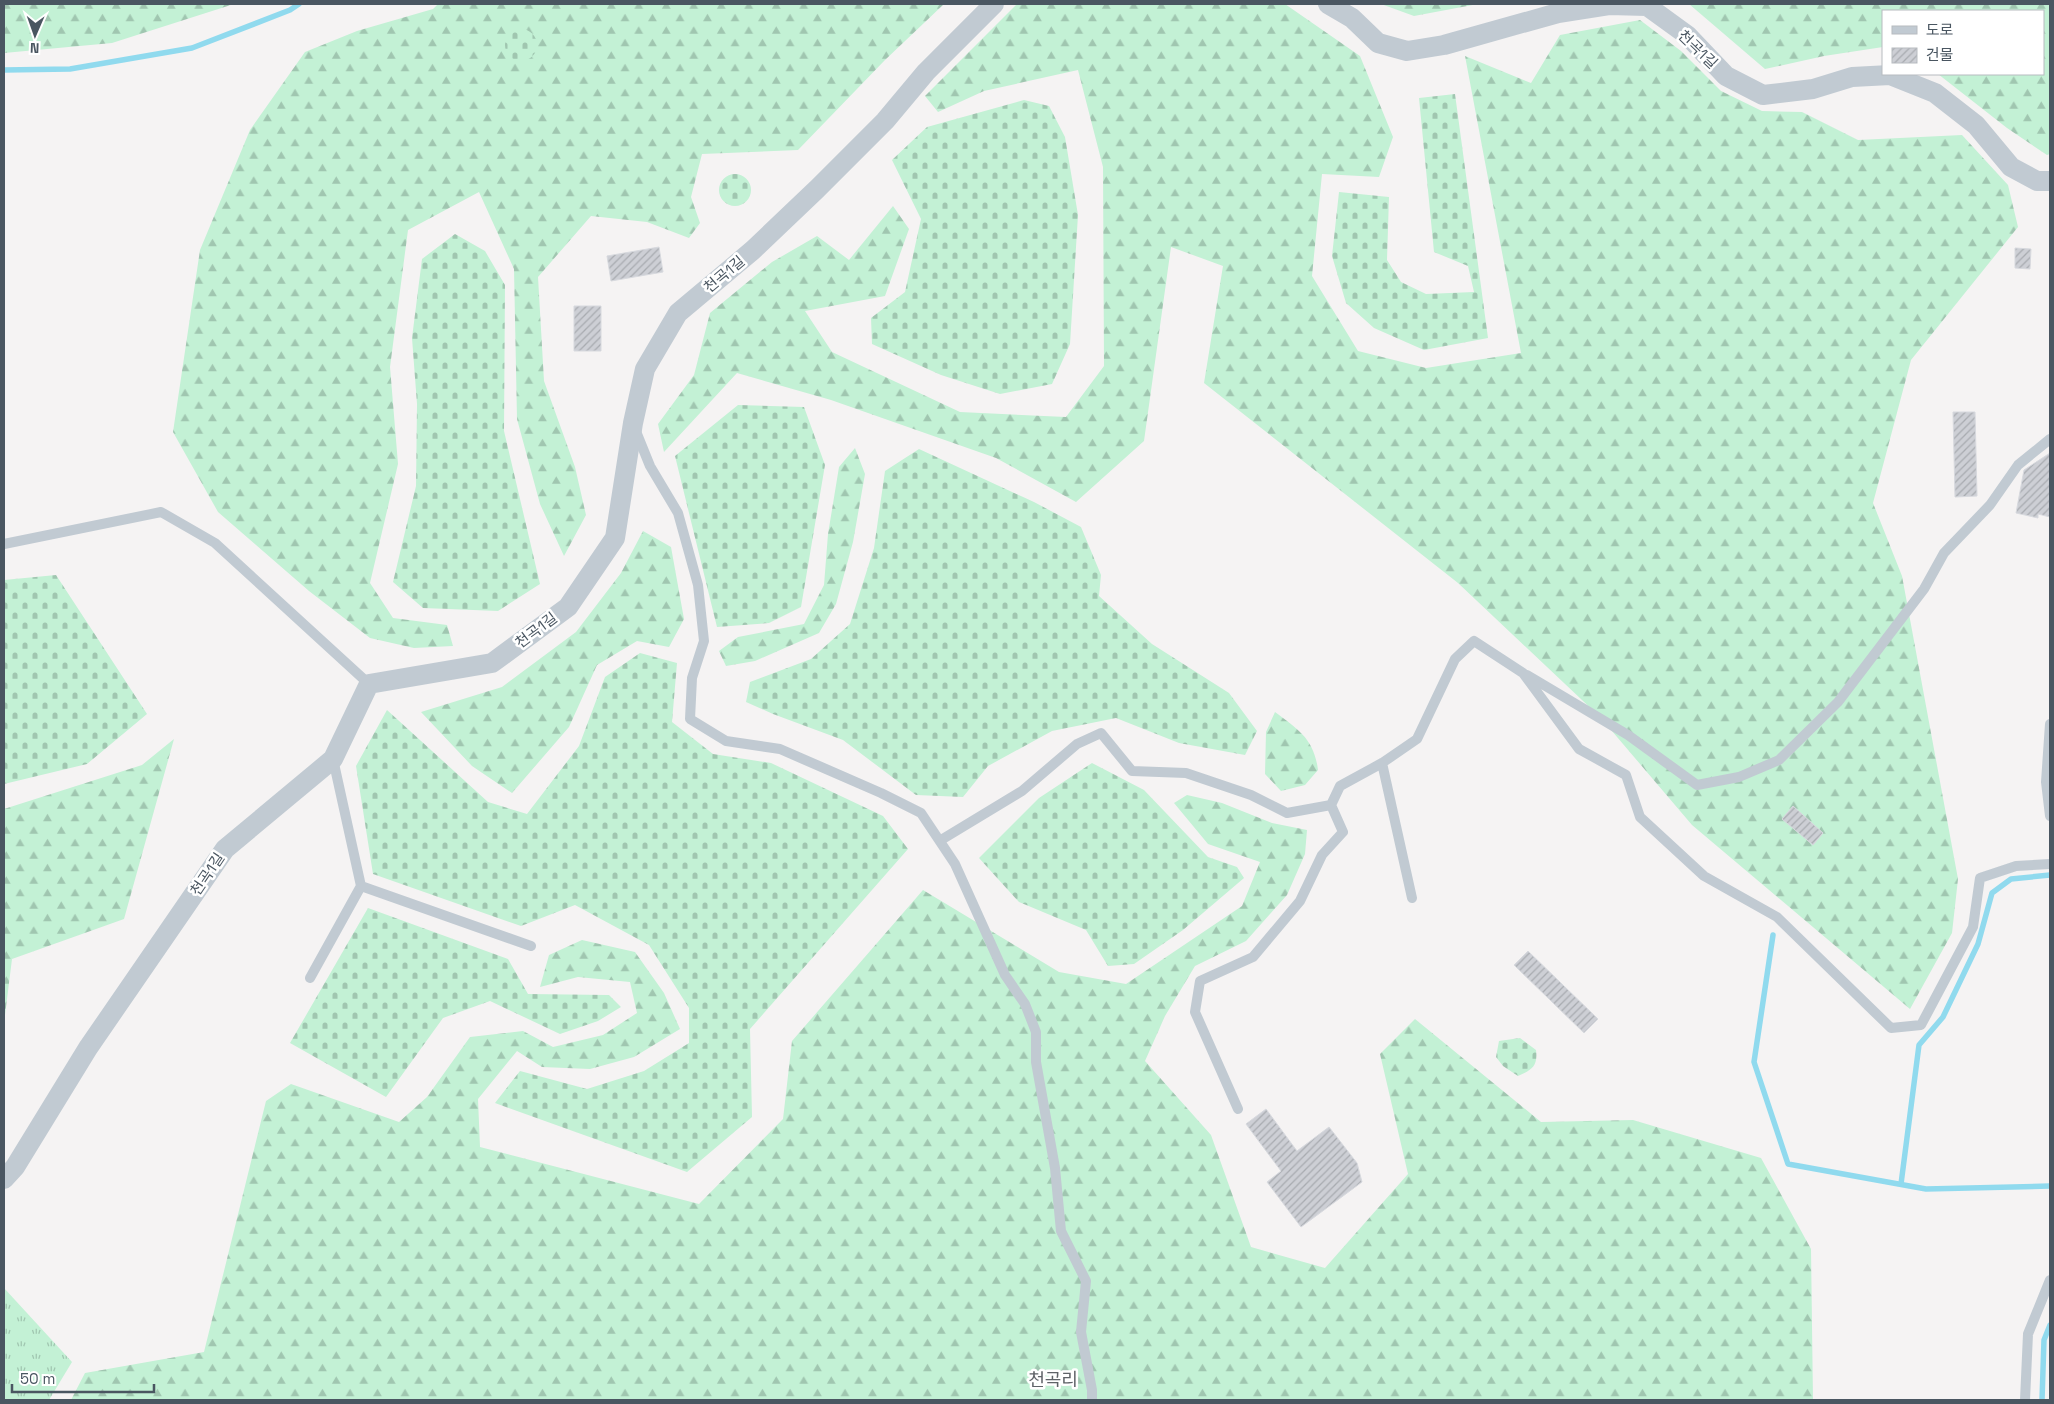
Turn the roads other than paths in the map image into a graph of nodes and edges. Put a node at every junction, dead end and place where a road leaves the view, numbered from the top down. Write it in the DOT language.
graph roads {
  1 [pos="994,4"];
  2 [pos="1328,4"];
  3 [pos="2050,181"];
  4 [pos="633,424"];
  5 [pos="2050,438"];
  6 [pos="4,544"];
  7 [pos="1523,673"];
  8 [pos="370,684"];
  9 [pos="2050,724"];
  10 [pos="333,759"];
  11 [pos="1382,763"];
  12 [pos="1331,805"];
  13 [pos="2050,816"];
  14 [pos="940,840"];
  15 [pos="2050,864"];
  16 [pos="361,886"];
  17 [pos="1412,898"];
  18 [pos="531,946"];
  19 [pos="310,978"];
  20 [pos="1238,1109"];
  21 [pos="4,1180"];
  22 [pos="2050,1280"];
  23 [pos="1092,1400"];
  24 [pos="2025,1400"];
  1 -- 4 [label="street, 천곡1길"];
  2 -- 3 [label="street, 천곡1길"];
  4 -- 8 [label="street, 천곡1길"];
  4 -- 14 [label="lane"];
  5 -- 7 [label="lane"];
  6 -- 8 [label="lane"];
  7 -- 11 [label="lane"];
  7 -- 15 [label="lane"];
  8 -- 10 [label="street, 천곡1길"];
  9 -- 13 [label="lane"];
  10 -- 16 [label="lane"];
  10 -- 21 [label="street, 천곡1길"];
  11 -- 12 [label="lane"];
  11 -- 17 [label="lane"];
  12 -- 14 [label="lane"];
  12 -- 20 [label="lane"];
  14 -- 23 [label="lane"];
  16 -- 18 [label="lane"];
  16 -- 19 [label="lane"];
  22 -- 24 [label="lane"];
}
